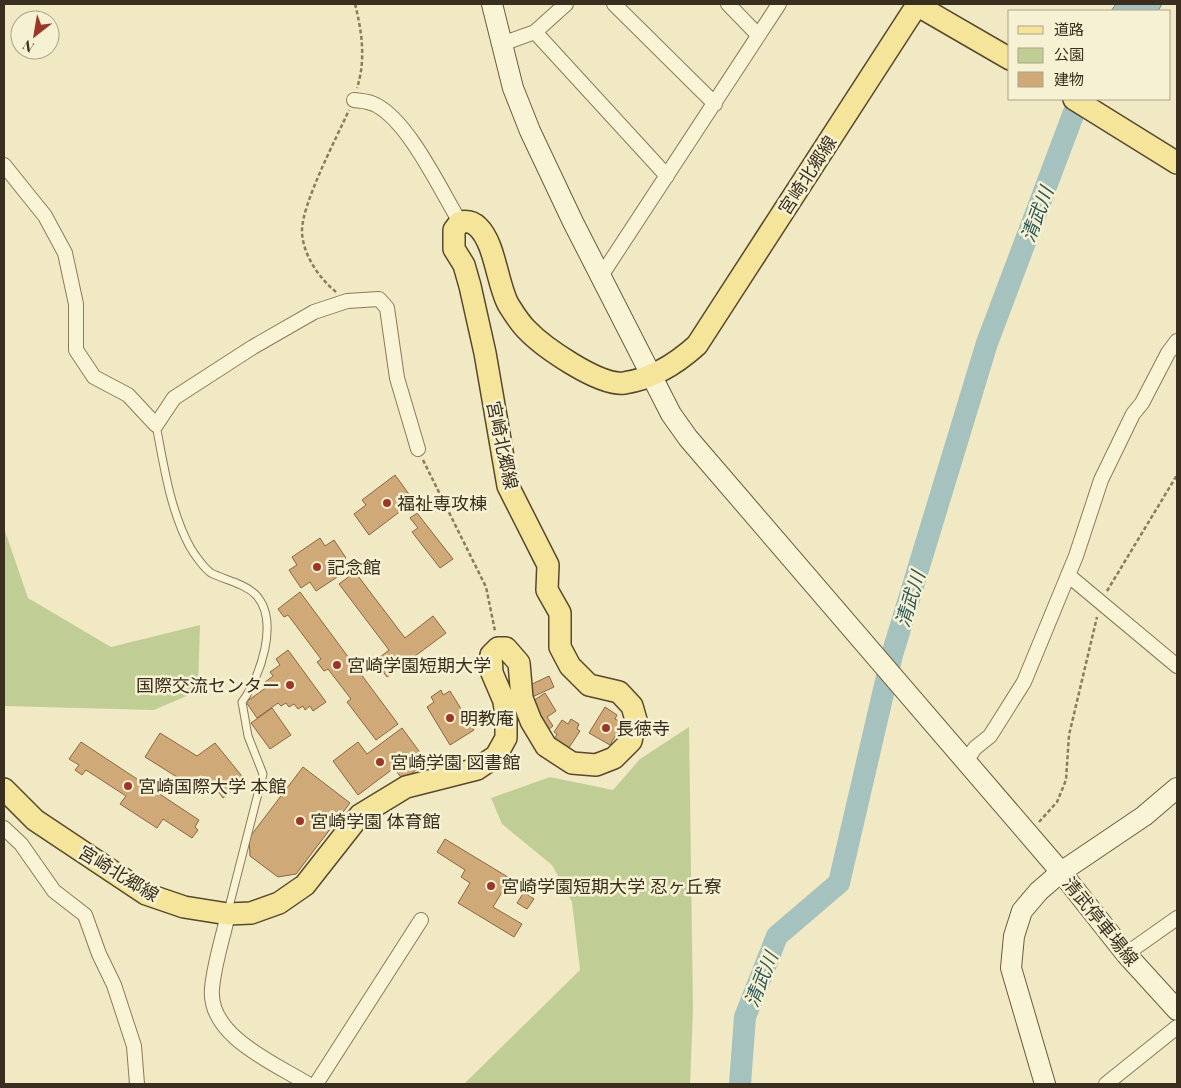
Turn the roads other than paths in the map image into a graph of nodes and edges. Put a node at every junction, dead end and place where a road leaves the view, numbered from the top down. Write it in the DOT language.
graph roads {
  1 [pos="492,4"];
  2 [pos="566,4"];
  3 [pos="614,4"];
  4 [pos="728,4"];
  5 [pos="779,4"];
  6 [pos="916,4"];
  7 [pos="535,32"];
  8 [pos="758,36"];
  9 [pos="502,44"];
  10 [pos="1008,58"];
  11 [pos="354,100"];
  12 [pos="1076,100"];
  13 [pos="715,104"];
  14 [pos="1177,162"];
  15 [pos="4,165"];
  16 [pos="668,176"];
  17 [pos="460,222"];
  18 [pos="601,276"];
  19 [pos="1177,342"];
  20 [pos="652,375"];
  21 [pos="156,426"];
  22 [pos="418,449"];
  23 [pos="1068,575"];
  24 [pos="1177,666"];
  25 [pos="966,761"];
  26 [pos="1177,788"];
  27 [pos="4,789"];
  28 [pos="4,828"];
  29 [pos="1061,872"];
  30 [pos="228,914"];
  31 [pos="1177,918"];
  32 [pos="421,920"];
  33 [pos="1126,954"];
  34 [pos="1177,1024"];
  35 [pos="137,1084"];
  36 [pos="308,1084"];
  37 [pos="316,1084"];
  38 [pos="1045,1084"];
  39 [pos="1106,1084"];
  1 -- 9 [label="street"];
  2 -- 7 [label="street"];
  3 -- 13 [label="street"];
  4 -- 8 [label="street"];
  5 -- 8 [label="street"];
  6 -- 10 [label="main road"];
  6 -- 20 [label="main road, 宮崎北郷線"];
  7 -- 9 [label="street"];
  7 -- 16 [label="street"];
  8 -- 13 [label="street"];
  9 -- 18 [label="street"];
  11 -- 17 [label="street"];
  12 -- 14 [label="main road"];
  13 -- 16 [label="street"];
  15 -- 21 [label="street"];
  16 -- 18 [label="street"];
  17 -- 20 [label="main road, 宮崎北郷線"];
  17 -- 30 [label="main road, 宮崎北郷線"];
  18 -- 20 [label="street"];
  19 -- 23 [label="street"];
  20 -- 25 [label="street"];
  21 -- 22 [label="street"];
  21 -- 30 [label="lane"];
  23 -- 24 [label="street"];
  23 -- 25 [label="street"];
  25 -- 29 [label="street"];
  26 -- 29 [label="street"];
  27 -- 30 [label="main road, 宮崎北郷線"];
  28 -- 35 [label="street"];
  29 -- 33 [label="street, 清武停車場線"];
  29 -- 38 [label="street, 清武停車場線"];
  30 -- 36 [label="street"];
  31 -- 33 [label="street"];
  32 -- 37 [label="street"];
  33 -- 34 [label="street, 清武停車場線"];
  34 -- 39 [label="street"];
}
